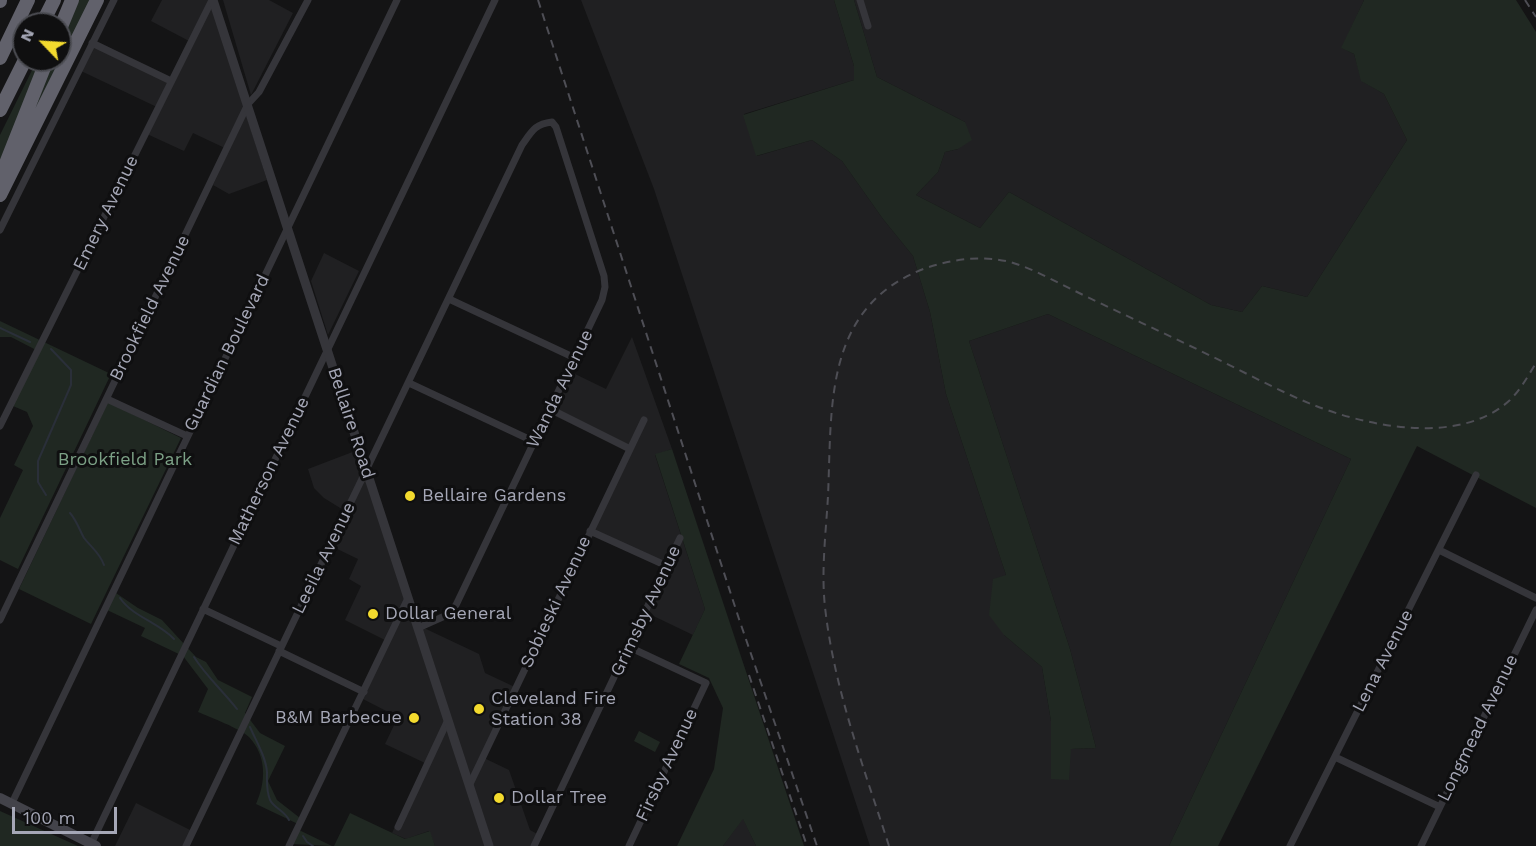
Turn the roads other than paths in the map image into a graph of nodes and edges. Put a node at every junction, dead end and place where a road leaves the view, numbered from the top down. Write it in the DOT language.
graph roads {
  1 [pos="28,0"];
  2 [pos="97,0"];
  3 [pos="114,0"];
  4 [pos="212,0"];
  5 [pos="308,0"];
  6 [pos="397,0"];
  7 [pos="495,0"];
  8 [pos="860,0"];
  9 [pos="868,26"];
  10 [pos="92,43"];
  11 [pos="0,58"];
  12 [pos="19,72"];
  13 [pos="42,72"];
  14 [pos="171,81"];
  15 [pos="248,104"];
  16 [pos="0,110"];
  17 [pos="552,122"];
  18 [pos="0,178"];
  19 [pos="0,195"];
  20 [pos="288,228"];
  21 [pos="0,230"];
  22 [pos="449,299"];
  23 [pos="327,351"];
  24 [pos="575,358"];
  25 [pos="409,384"];
  26 [pos="107,399"];
  27 [pos="550,410"];
  28 [pos="644,420"];
  29 [pos="0,426"];
  30 [pos="187,436"];
  31 [pos="535,442"];
  32 [pos="630,449"];
  33 [pos="367,470"];
  34 [pos="1476,475"];
  35 [pos="590,531"];
  36 [pos="680,538"];
  37 [pos="1439,550"];
  38 [pos="667,566"];
  39 [pos="408,598"];
  40 [pos="1536,598"];
  41 [pos="203,609"];
  42 [pos="1536,610"];
  43 [pos="0,620"];
  44 [pos="418,628"];
  45 [pos="629,648"];
  46 [pos="280,649"];
  47 [pos="364,692"];
  48 [pos="447,722"];
  49 [pos="1335,757"];
  50 [pos="470,784"];
  51 [pos="0,798"];
  52 [pos="12,803"];
  53 [pos="1440,807"];
  54 [pos="398,827"];
  55 [pos="93,845"];
  56 [pos="186,846"];
  57 [pos="289,846"];
  58 [pos="489,846"];
  59 [pos="534,846"];
  60 [pos="629,846"];
  61 [pos="1290,846"];
  62 [pos="1420,846"];
  1 -- 11 [label="highway"];
  2 -- 19 [label="highway"];
  3 -- 10 [label="street"];
  4 -- 14 [label="street, Emery Avenue"];
  4 -- 15 [label="street, Bellaire Road"];
  5 -- 15 [label="street, Brookfield Avenue"];
  6 -- 20 [label="street, Guardian Boulevard"];
  7 -- 23 [label="street, Matherson Avenue"];
  8 -- 9 [label="street"];
  10 -- 14 [label="street"];
  10 -- 21 [label="street"];
  12 -- 16 [label="highway"];
  13 -- 18 [label="highway"];
  14 -- 29 [label="street, Emery Avenue"];
  15 -- 20 [label="street, Bellaire Road"];
  15 -- 26 [label="street, Brookfield Avenue"];
  17 -- 22 [label="street, Leeila Avenue"];
  17 -- 24 [label="street, Wanda Avenue"];
  20 -- 23 [label="street, Bellaire Road"];
  20 -- 30 [label="street, Guardian Boulevard"];
  22 -- 24 [label="street"];
  22 -- 25 [label="street, Leeila Avenue"];
  23 -- 33 [label="street, Bellaire Road"];
  23 -- 41 [label="street, Matherson Avenue"];
  24 -- 27 [label="street, Wanda Avenue"];
  25 -- 31 [label="street"];
  25 -- 33 [label="street, Leeila Avenue"];
  26 -- 30 [label="street"];
  26 -- 43 [label="street, Brookfield Avenue"];
  27 -- 31 [label="street, Wanda Avenue"];
  27 -- 32 [label="street"];
  28 -- 32 [label="street, Sobieski Avenue"];
  30 -- 52 [label="street, Guardian Boulevard"];
  31 -- 44 [label="street, Wanda Avenue"];
  32 -- 35 [label="street, Sobieski Avenue"];
  33 -- 39 [label="street, Bellaire Road"];
  33 -- 46 [label="street, Leeila Avenue"];
  34 -- 37 [label="street, Lena Avenue"];
  35 -- 38 [label="street"];
  35 -- 50 [label="street, Sobieski Avenue"];
  36 -- 38 [label="street, Grimsby Avenue"];
  37 -- 40 [label="street"];
  37 -- 49 [label="street, Lena Avenue"];
  38 -- 45 [label="street, Grimsby Avenue"];
  39 -- 44 [label="street, Bellaire Road"];
  39 -- 47 [label="street"];
  41 -- 46 [label="street"];
  41 -- 55 [label="street, Matherson Avenue"];
  42 -- 53 [label="street, Longmead Avenue"];
  44 -- 48 [label="street, Bellaire Road"];
  45 -- 59 [label="street, Grimsby Avenue"];
  45 -- 60 [label="street, Firsby Avenue"];
  46 -- 47 [label="street"];
  46 -- 56 [label="street, Leeila Avenue"];
  47 -- 57 [label="street"];
  48 -- 50 [label="street, Bellaire Road"];
  48 -- 54 [label="street"];
  49 -- 53 [label="street"];
  49 -- 61 [label="street, Lena Avenue"];
  50 -- 58 [label="street, Bellaire Road"];
  51 -- 52 [label="main road"];
  52 -- 55 [label="main road"];
  53 -- 62 [label="street, Longmead Avenue"];
}
